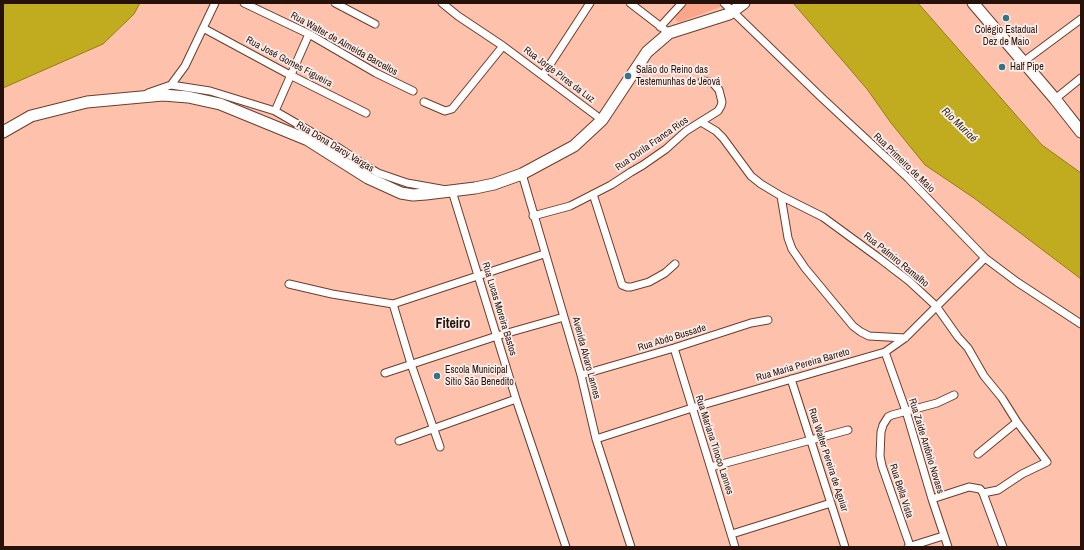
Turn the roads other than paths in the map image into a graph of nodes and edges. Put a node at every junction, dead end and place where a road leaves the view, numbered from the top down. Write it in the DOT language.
graph roads {
  1 [pos="215,3"];
  2 [pos="244,3"];
  3 [pos="335,3"];
  4 [pos="442,3"];
  5 [pos="590,3"];
  6 [pos="630,3"];
  7 [pos="682,3"];
  8 [pos="724,3"];
  9 [pos="744,3"];
  10 [pos="973,3"];
  11 [pos="732,12"];
  12 [pos="1081,19"];
  13 [pos="375,24"];
  14 [pos="203,28"];
  15 [pos="665,30"];
  16 [pos="309,34"];
  17 [pos="503,46"];
  18 [pos="1023,62"];
  19 [pos="290,75"];
  20 [pos="543,75"];
  21 [pos="1081,78"];
  22 [pos="702,81"];
  23 [pos="171,85"];
  24 [pos="413,92"];
  25 [pos="138,96"];
  26 [pos="1055,99"];
  27 [pos="424,102"];
  28 [pos="275,111"];
  29 [pos="366,114"];
  30 [pos="602,120"];
  31 [pos="701,122"];
  32 [pos="3,132"];
  33 [pos="1081,132"];
  34 [pos="522,174"];
  35 [pos="452,191"];
  36 [pos="593,194"];
  37 [pos="781,196"];
  38 [pos="534,216"];
  39 [pos="544,254"];
  40 [pos="985,258"];
  41 [pos="675,264"];
  42 [pos="478,277"];
  43 [pos="288,284"];
  44 [pos="393,304"];
  45 [pos="936,306"];
  46 [pos="564,317"];
  47 [pos="768,320"];
  48 [pos="1081,324"];
  49 [pos="497,336"];
  50 [pos="905,338"];
  51 [pos="674,348"];
  52 [pos="885,352"];
  53 [pos="411,364"];
  54 [pos="385,373"];
  55 [pos="581,375"];
  56 [pos="792,379"];
  57 [pos="954,395"];
  58 [pos="516,399"];
  59 [pos="692,408"];
  60 [pos="906,411"];
  61 [pos="1017,422"];
  62 [pos="434,428"];
  63 [pos="848,430"];
  64 [pos="596,439"];
  65 [pos="811,440"];
  66 [pos="399,441"];
  67 [pos="440,447"];
  68 [pos="978,454"];
  69 [pos="711,468"];
  70 [pos="983,493"];
  71 [pos="932,499"];
  72 [pos="831,503"];
  73 [pos="732,534"];
  74 [pos="944,536"];
  75 [pos="566,547"];
  76 [pos="631,547"];
  77 [pos="735,547"];
  78 [pos="845,547"];
  79 [pos="909,547"];
  80 [pos="948,547"];
  81 [pos="1003,547"];
  1 -- 14 [label="street"];
  2 -- 16 [label="street, Rua Walter de Almeida Barcellos"];
  3 -- 13 [label="street"];
  4 -- 17 [label="street, Rua Jorge Pires da Luz"];
  5 -- 20 [label="street"];
  6 -- 15 [label="street"];
  7 -- 15 [label="street, Rua Dona Darcy Vargas"];
  8 -- 11 [label="street, Rua Primeiro de Maio"];
  9 -- 11 [label="street, Rua Dona Darcy Vargas"];
  10 -- 18 [label="street"];
  11 -- 15 [label="street, Rua Dona Darcy Vargas"];
  11 -- 40 [label="street, Rua Primeiro de Maio"];
  12 -- 18 [label="street"];
  14 -- 19 [label="street, Rua José Gomes Figueira"];
  14 -- 23 [label="street"];
  15 -- 30 [label="street, Rua Dona Darcy Vargas"];
  16 -- 19 [label="street"];
  16 -- 24 [label="street, Rua Walter de Almeida Barcellos"];
  17 -- 20 [label="street, Rua Jorge Pires da Luz"];
  17 -- 27 [label="street"];
  18 -- 26 [label="street"];
  19 -- 28 [label="street"];
  19 -- 29 [label="street, Rua José Gomes Figueira"];
  20 -- 30 [label="street, Rua Jorge Pires da Luz"];
  21 -- 26 [label="street"];
  22 -- 31 [label="street, Rua Dorila Franca Rios"];
  23 -- 25 [label="street"];
  23 -- 28 [label="street, Rua Dona Darcy Vargas"];
  25 -- 32 [label="street"];
  25 -- 35 [label="street"];
  26 -- 33 [label="street"];
  28 -- 35 [label="street, Rua Dona Darcy Vargas"];
  30 -- 34 [label="street, Rua Dona Darcy Vargas"];
  31 -- 36 [label="street, Rua Dorila Franca Rios"];
  31 -- 37 [label="street, Rua Palmiro Ramalho"];
  34 -- 35 [label="street, Rua Dona Darcy Vargas"];
  34 -- 38 [label="street, Avenida Alvaro Lannes"];
  35 -- 42 [label="street, Rua Lucas Moreira Bastos"];
  36 -- 38 [label="street, Rua Dorila Franca Rios"];
  36 -- 41 [label="street"];
  37 -- 45 [label="street, Rua Palmiro Ramalho"];
  37 -- 50 [label="street"];
  38 -- 39 [label="street, Avenida Alvaro Lannes"];
  39 -- 42 [label="street"];
  39 -- 46 [label="street, Avenida Alvaro Lannes"];
  40 -- 45 [label="street, Rua Maria Pereira Barreto"];
  40 -- 48 [label="street, Rua Primeiro de Maio"];
  42 -- 44 [label="street"];
  42 -- 49 [label="street, Rua Lucas Moreira Bastos"];
  43 -- 44 [label="street"];
  44 -- 53 [label="street"];
  45 -- 50 [label="street, Rua Maria Pereira Barreto"];
  45 -- 61 [label="street, Rua Palmiro Ramalho"];
  46 -- 49 [label="street"];
  46 -- 55 [label="street, Avenida Alvaro Lannes"];
  47 -- 51 [label="street, Rua Abdo Bussade"];
  49 -- 53 [label="street"];
  49 -- 58 [label="street, Rua Lucas Moreira Bastos"];
  50 -- 52 [label="street, Rua Maria Pereira Barreto"];
  51 -- 55 [label="street, Rua Abdo Bussade"];
  51 -- 59 [label="street, Rua Mariana Tinoco Lannes"];
  52 -- 56 [label="street, Rua Maria Pereira Barreto"];
  52 -- 60 [label="street, Rua Zaíde Antônio Novaes"];
  53 -- 54 [label="street"];
  53 -- 62 [label="street"];
  55 -- 64 [label="street, Avenida Alvaro Lannes"];
  56 -- 59 [label="street, Rua Maria Pereira Barreto"];
  56 -- 65 [label="street, Rua Walter Pereira de Aguiar"];
  57 -- 60 [label="street, Rua Bella Vista"];
  58 -- 62 [label="street"];
  58 -- 75 [label="street, Rua Lucas Moreira Bastos"];
  59 -- 64 [label="street, Rua Maria Pereira Barreto"];
  59 -- 69 [label="street, Rua Mariana Tinoco Lannes"];
  60 -- 71 [label="street, Rua Zaíde Antônio Novaes"];
  60 -- 79 [label="street, Rua Bella Vista"];
  61 -- 68 [label="street"];
  61 -- 70 [label="street, Rua Palmiro Ramalho"];
  62 -- 66 [label="street"];
  62 -- 67 [label="street"];
  63 -- 65 [label="street"];
  64 -- 76 [label="street, Avenida Alvaro Lannes"];
  65 -- 69 [label="street"];
  65 -- 72 [label="street, Rua Walter Pereira de Aguiar"];
  69 -- 73 [label="street, Rua Mariana Tinoco Lannes"];
  70 -- 71 [label="street"];
  70 -- 81 [label="street"];
  71 -- 74 [label="street, Rua Zaíde Antônio Novaes"];
  72 -- 73 [label="street"];
  72 -- 78 [label="street, Rua Walter Pereira de Aguiar"];
  73 -- 77 [label="street, Rua Mariana Tinoco Lannes"];
  74 -- 79 [label="street"];
  74 -- 80 [label="street, Rua Zaíde Antônio Novaes"];
}
